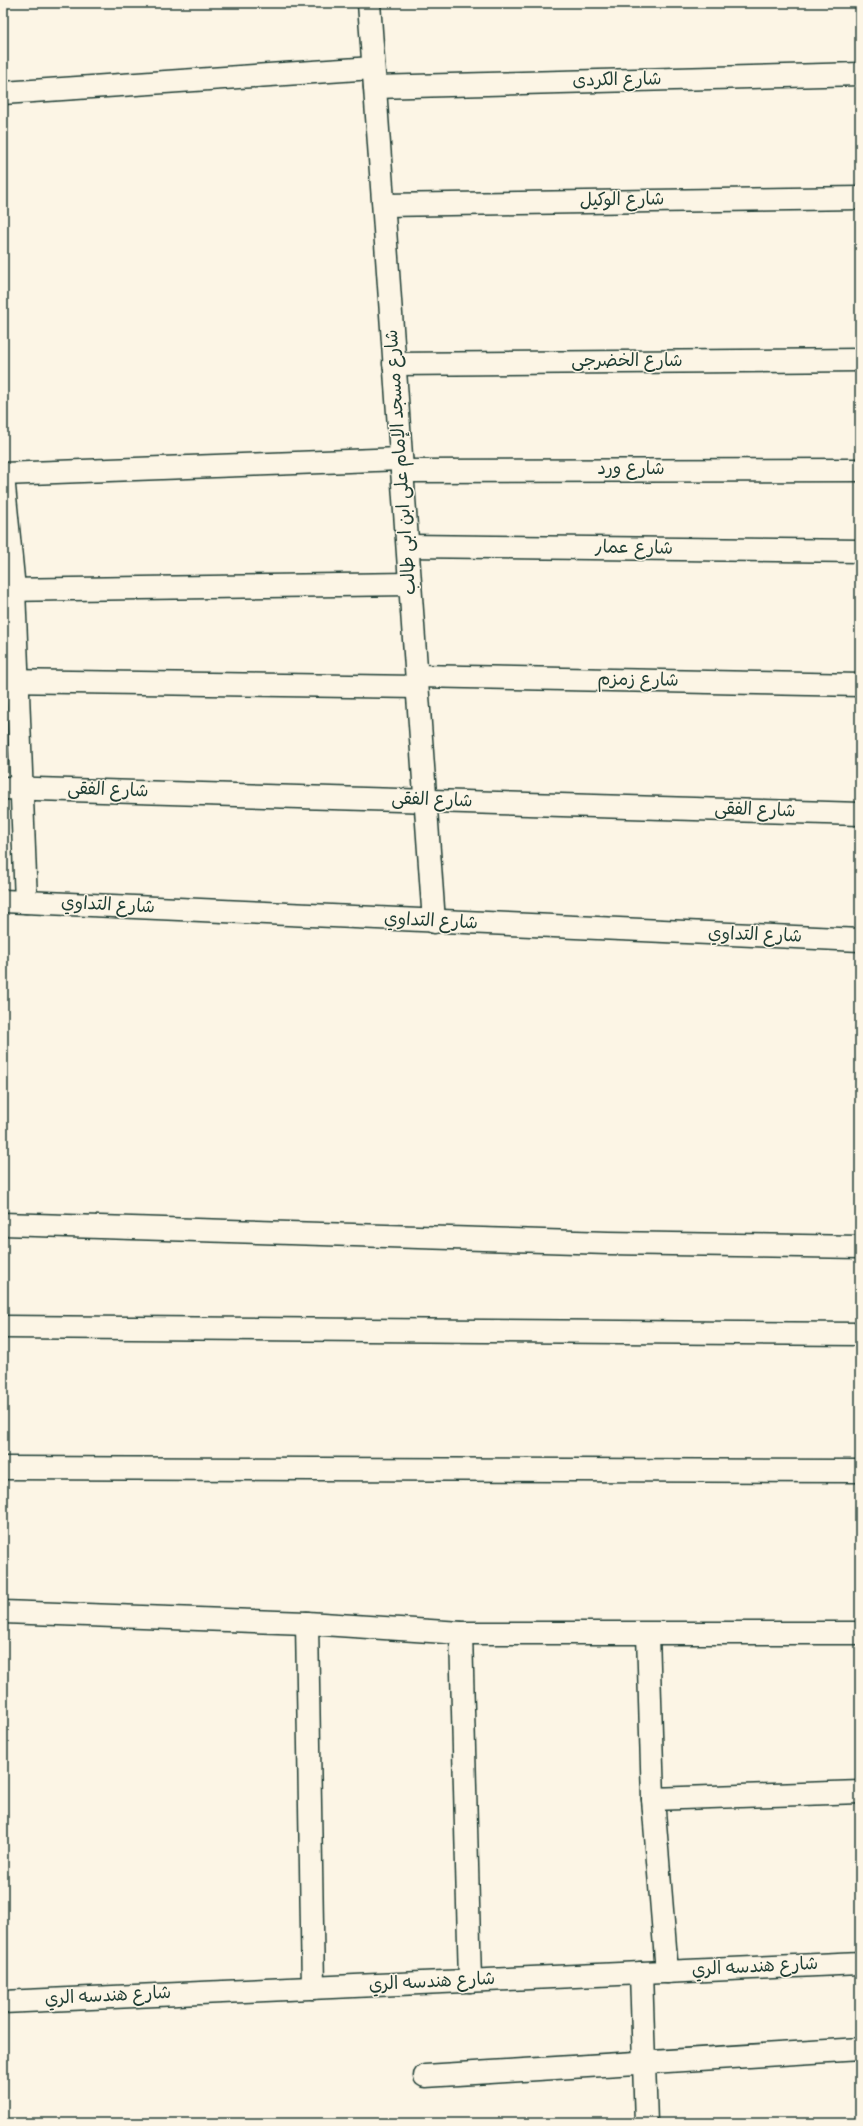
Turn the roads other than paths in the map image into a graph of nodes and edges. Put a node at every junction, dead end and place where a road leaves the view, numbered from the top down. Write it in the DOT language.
graph roads {
  1 [pos="369,3"];
  2 [pos="860,74"];
  3 [pos="374,77"];
  4 [pos="3,92"];
  5 [pos="860,198"];
  6 [pos="384,205"];
  7 [pos="860,360"];
  8 [pos="394,364"];
  9 [pos="402,465"];
  10 [pos="860,470"];
  11 [pos="3,475"];
  12 [pos="408,546"];
  13 [pos="860,551"];
  14 [pos="410,584"];
  15 [pos="8,590"];
  16 [pos="10,681"];
  17 [pos="417,682"];
  18 [pos="860,685"];
  19 [pos="13,788"];
  20 [pos="425,801"];
  21 [pos="860,814"];
  22 [pos="3,901"];
  23 [pos="26,902"];
  24 [pos="434,922"];
  25 [pos="860,940"];
  26 [pos="3,1224"];
  27 [pos="860,1247"];
  28 [pos="3,1327"];
  29 [pos="860,1334"];
  30 [pos="3,1468"];
  31 [pos="860,1471"];
  32 [pos="3,1612"];
  33 [pos="307,1623"];
  34 [pos="461,1633"];
  35 [pos="860,1633"];
  36 [pos="648,1634"];
  37 [pos="860,1792"];
  38 [pos="654,1799"];
  39 [pos="860,1963"];
  40 [pos="667,1972"];
  41 [pos="641,1973"];
  42 [pos="470,1981"];
  43 [pos="313,1988"];
  44 [pos="3,2002"];
  45 [pos="860,2049"];
  46 [pos="644,2062"];
  47 [pos="426,2076"];
  48 [pos="646,2123"];
  1 -- 3 [label="street, شارع مسجد الإمام على ابن ابى طالب"];
  2 -- 3 [label="street, شارع الكردى"];
  3 -- 4 [label="street, شارع الكردى"];
  3 -- 6 [label="street, شارع مسجد الإمام على ابن ابى طالب"];
  5 -- 6 [label="street, شارع الوكيل"];
  6 -- 8 [label="street, شارع مسجد الإمام على ابن ابى طالب"];
  7 -- 8 [label="street, شارع الخضرجى"];
  8 -- 9 [label="street, شارع مسجد الإمام على ابن ابى طالب"];
  9 -- 10 [label="street, شارع ورد"];
  9 -- 11 [label="street, شارع ورد"];
  9 -- 12 [label="street, شارع مسجد الإمام على ابن ابى طالب"];
  11 -- 15 [label="street"];
  12 -- 13 [label="street, شارع عمار"];
  12 -- 14 [label="street, شارع مسجد الإمام على ابن ابى طالب"];
  14 -- 15 [label="street"];
  14 -- 17 [label="street, شارع مسجد الإمام على ابن ابى طالب"];
  15 -- 16 [label="street"];
  16 -- 17 [label="street, شارع زمزم"];
  16 -- 19 [label="street"];
  17 -- 18 [label="street, شارع زمزم"];
  17 -- 20 [label="street, شارع مسجد الإمام على ابن ابى طالب"];
  19 -- 20 [label="street, شارع الفقى"];
  19 -- 23 [label="street"];
  20 -- 21 [label="street, شارع الفقى"];
  20 -- 24 [label="street, شارع مسجد الإمام على ابن ابى طالب"];
  22 -- 23 [label="street, شارع التداوي"];
  23 -- 24 [label="street, شارع التداوي"];
  24 -- 25 [label="street, شارع التداوي"];
  26 -- 27 [label="street"];
  28 -- 29 [label="street"];
  30 -- 31 [label="street"];
  32 -- 33 [label="street"];
  33 -- 34 [label="street"];
  33 -- 43 [label="street"];
  34 -- 36 [label="street"];
  34 -- 42 [label="street"];
  35 -- 36 [label="street"];
  36 -- 38 [label="street"];
  37 -- 38 [label="street"];
  38 -- 40 [label="street"];
  39 -- 40 [label="street, شارع هندسه الري"];
  40 -- 41 [label="street, شارع هندسه الري"];
  41 -- 42 [label="street, شارع هندسه الري"];
  41 -- 46 [label="street"];
  42 -- 43 [label="street, شارع هندسه الري"];
  43 -- 44 [label="street, شارع هندسه الري"];
  45 -- 46 [label="street"];
  46 -- 47 [label="street"];
  46 -- 48 [label="street"];
}
